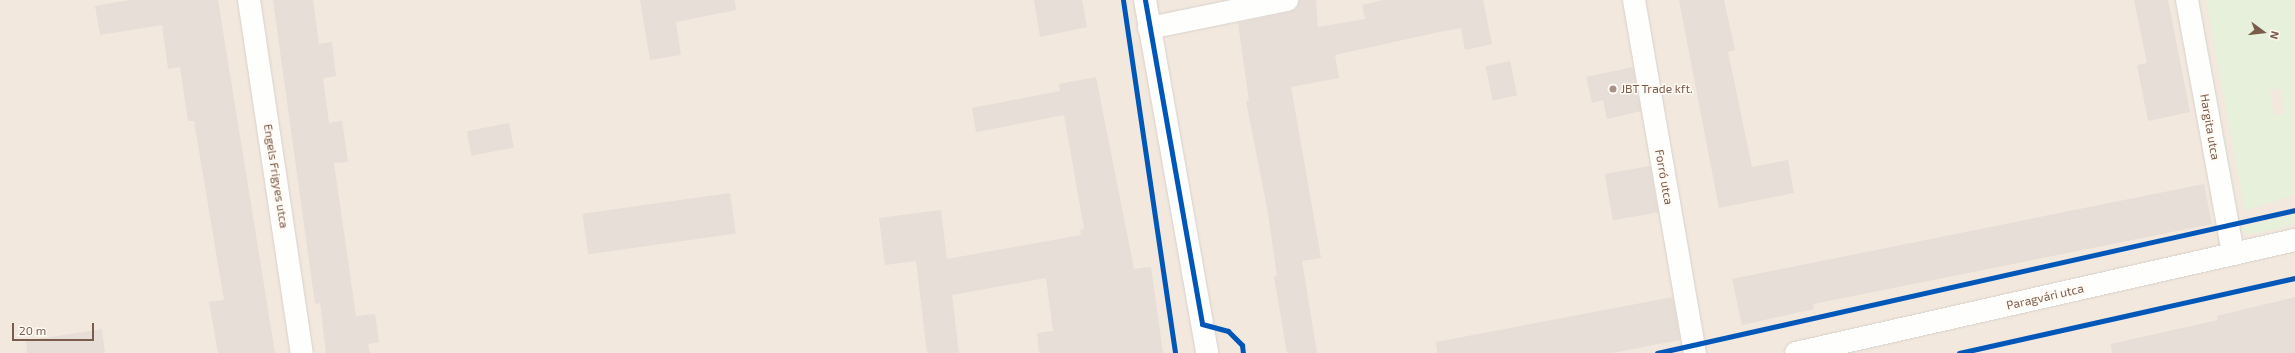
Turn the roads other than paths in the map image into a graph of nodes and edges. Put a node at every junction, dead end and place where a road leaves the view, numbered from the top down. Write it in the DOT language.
graph roads {
  1 [pos="249,0"];
  2 [pos="1145,0"];
  3 [pos="1287,0"];
  4 [pos="1634,0"];
  5 [pos="2187,0"];
  6 [pos="1149,28"];
  7 [pos="2295,240"];
  8 [pos="2233,254"];
  9 [pos="302,353"];
  10 [pos="1208,353"];
  11 [pos="1695,353"];
  12 [pos="1796,353"];
  1 -- 9 [label="street, Engels Frigyes utca"];
  2 -- 6 [label="street"];
  3 -- 6 [label="street"];
  4 -- 11 [label="street, Forró utca"];
  5 -- 8 [label="street, Hargita utca"];
  6 -- 10 [label="street"];
  7 -- 8 [label="street, Paragvári utca"];
  8 -- 12 [label="street, Paragvári utca"];
}
